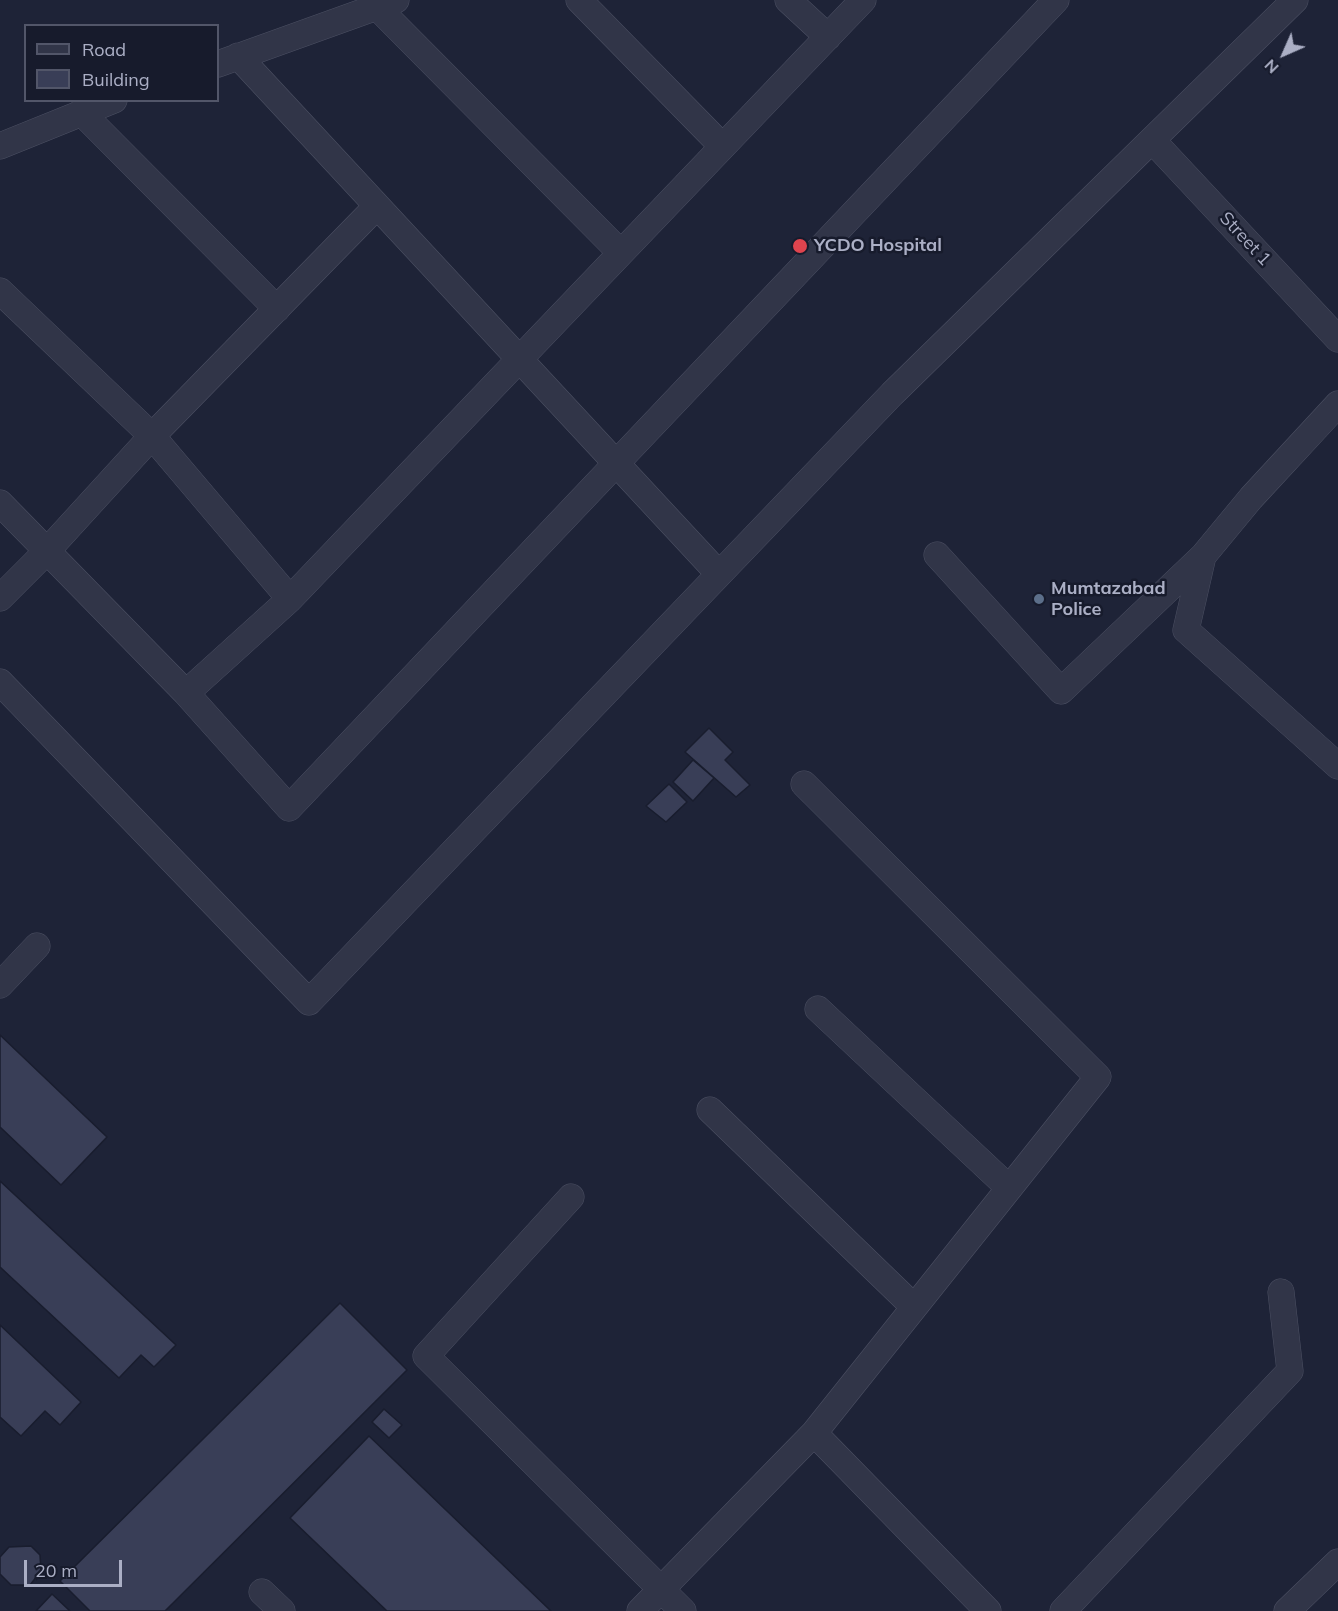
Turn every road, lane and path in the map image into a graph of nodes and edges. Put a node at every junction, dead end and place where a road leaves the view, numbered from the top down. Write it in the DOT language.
graph roads {
  1 [pos="579,0"];
  2 [pos="788,0"];
  3 [pos="863,0"];
  4 [pos="1056,0"];
  5 [pos="1295,0"];
  6 [pos="387,3"];
  7 [pos="828,37"];
  8 [pos="228,60"];
  9 [pos="108,102"];
  10 [pos="81,112"];
  11 [pos="1152,140"];
  12 [pos="0,146"];
  13 [pos="722,146"];
  14 [pos="377,206"];
  15 [pos="621,253"];
  16 [pos="0,291"];
  17 [pos="277,309"];
  18 [pos="1338,339"];
  19 [pos="520,360"];
  20 [pos="1338,404"];
  21 [pos="152,436"];
  22 [pos="616,463"];
  23 [pos="0,503"];
  24 [pos="47,551"];
  25 [pos="937,555"];
  26 [pos="1203,556"];
  27 [pos="719,574"];
  28 [pos="0,597"];
  29 [pos="290,599"];
  30 [pos="0,682"];
  31 [pos="186,693"];
  32 [pos="1338,766"];
  33 [pos="804,784"];
  34 [pos="37,946"];
  35 [pos="0,985"];
  36 [pos="818,1009"];
  37 [pos="710,1110"];
  38 [pos="1009,1188"];
  39 [pos="571,1197"];
  40 [pos="1281,1292"];
  41 [pos="914,1307"];
  42 [pos="814,1432"];
  43 [pos="1338,1562"];
  44 [pos="661,1589"];
  45 [pos="262,1592"];
  46 [pos="282,1611"];
  47 [pos="640,1611"];
  48 [pos="683,1611"];
  49 [pos="988,1611"];
  50 [pos="1063,1611"];
  51 [pos="1287,1611"];
  1 -- 13 [label="street"];
  2 -- 7 [label="street"];
  3 -- 7 [label="street"];
  4 -- 22 [label="street"];
  5 -- 11 [label="street"];
  6 -- 8 [label="street"];
  6 -- 15 [label="street"];
  7 -- 13 [label="street"];
  8 -- 14 [label="street"];
  9 -- 10 [label="street"];
  10 -- 12 [label="street"];
  10 -- 17 [label="street"];
  11 -- 18 [label="street, Street 1"];
  11 -- 27 [label="street"];
  13 -- 15 [label="street"];
  14 -- 17 [label="street"];
  14 -- 19 [label="street"];
  15 -- 19 [label="street"];
  16 -- 21 [label="street"];
  17 -- 21 [label="street"];
  19 -- 22 [label="street"];
  19 -- 29 [label="street"];
  20 -- 26 [label="street"];
  21 -- 24 [label="street"];
  21 -- 29 [label="street"];
  22 -- 27 [label="street"];
  22 -- 31 [label="street"];
  23 -- 24 [label="street"];
  24 -- 28 [label="street"];
  24 -- 31 [label="street"];
  25 -- 26 [label="street"];
  26 -- 32 [label="street"];
  27 -- 30 [label="street"];
  29 -- 31 [label="street"];
  33 -- 38 [label="street"];
  34 -- 35 [label="street"];
  36 -- 38 [label="street"];
  37 -- 41 [label="street"];
  38 -- 41 [label="street"];
  39 -- 44 [label="street"];
  40 -- 50 [label="street"];
  41 -- 42 [label="street"];
  42 -- 44 [label="street"];
  42 -- 49 [label="street"];
  43 -- 51 [label="street"];
  44 -- 47 [label="street"];
  44 -- 48 [label="street"];
  45 -- 46 [label="street"];
}
